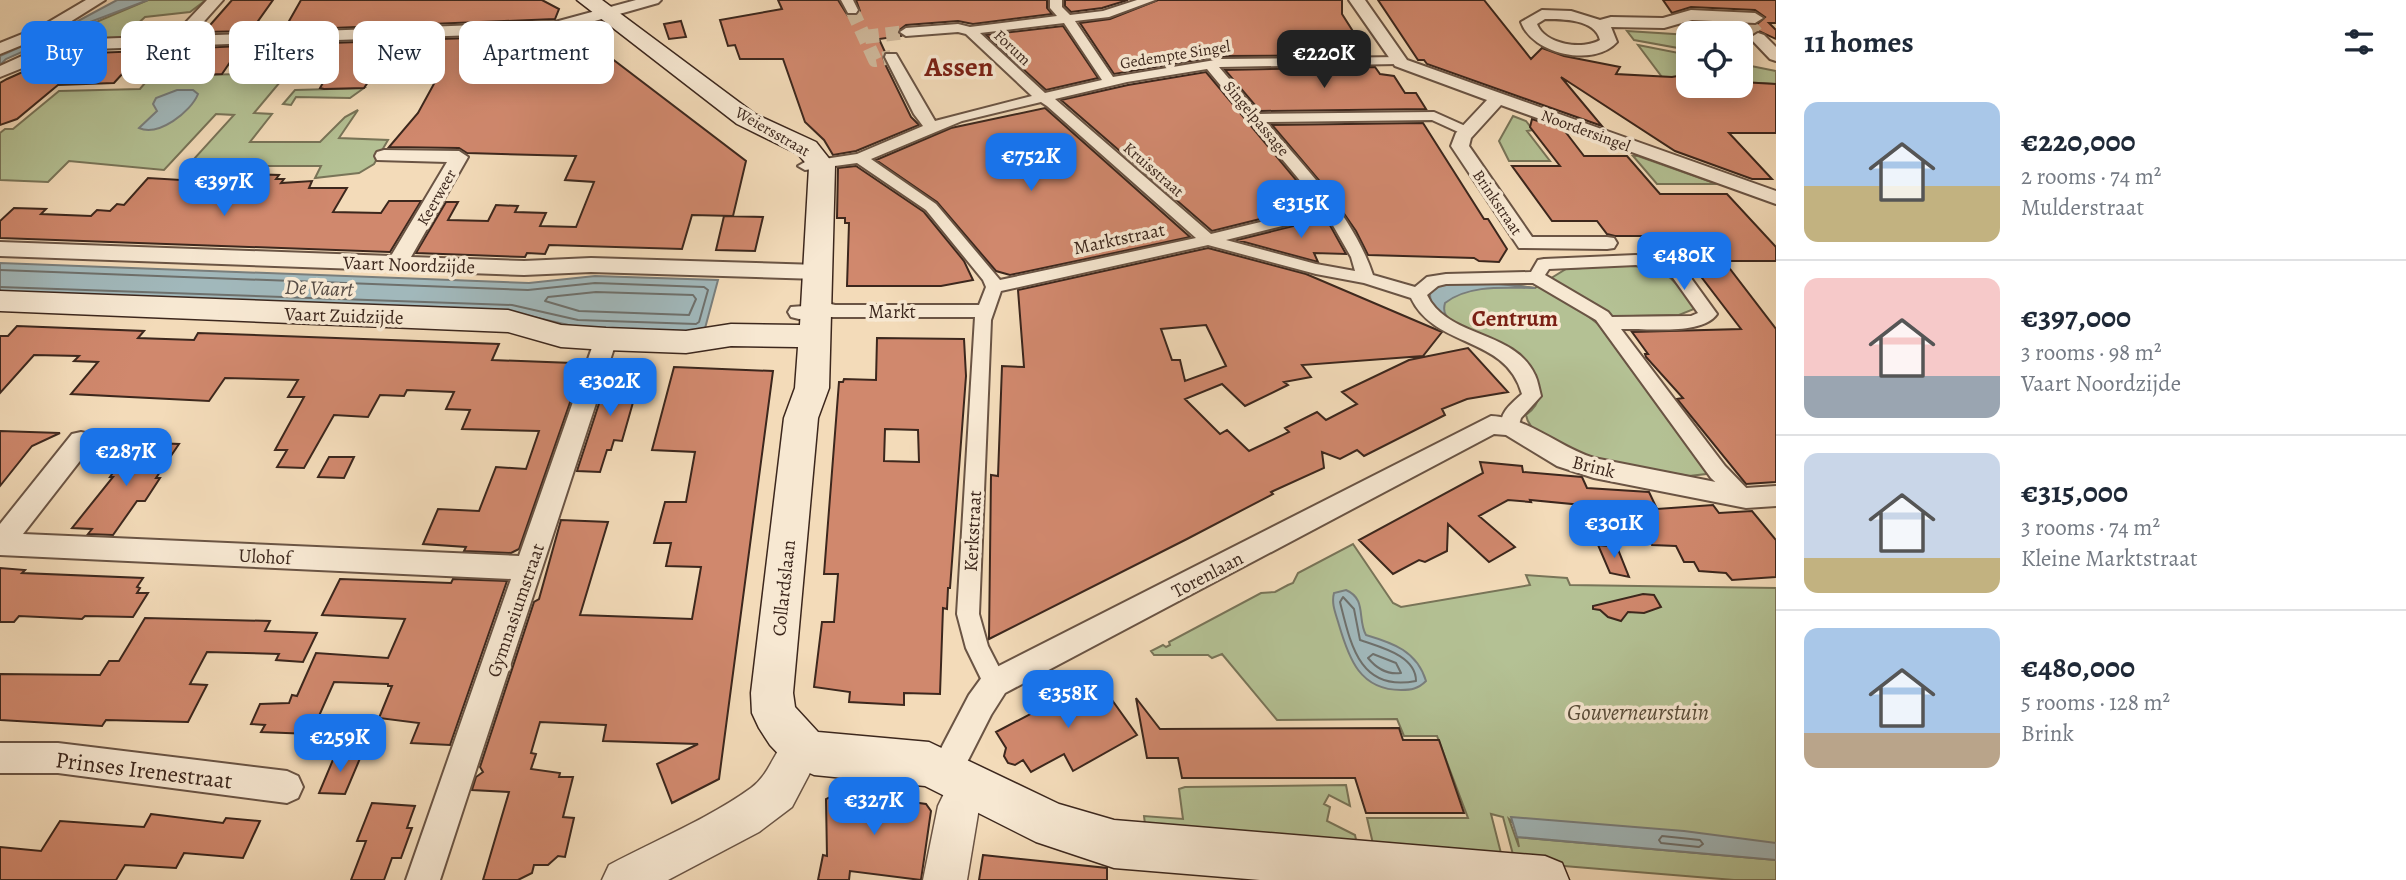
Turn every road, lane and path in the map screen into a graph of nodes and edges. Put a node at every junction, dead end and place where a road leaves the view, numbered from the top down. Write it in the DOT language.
graph roads {
  1 [pos="97,0"];
  2 [pos="215,0"];
  3 [pos="565,0"];
  4 [pos="653,0"];
  5 [pos="1056,0"];
  6 [pos="1149,0"];
  7 [pos="1357,0"];
  8 [pos="595,10"];
  9 [pos="1698,14"];
  10 [pos="1755,18"];
  11 [pos="1068,20"];
  12 [pos="196,21"];
  13 [pos="1597,25"];
  14 [pos="906,32"];
  15 [pos="970,32"];
  16 [pos="1758,38"];
  17 [pos="215,40"];
  18 [pos="121,43"];
  19 [pos="0,49"];
  20 [pos="1776,56"];
  21 [pos="891,57"];
  22 [pos="1397,60"];
  23 [pos="1210,65"];
  24 [pos="0,72"];
  25 [pos="1110,82"];
  26 [pos="1044,98"];
  27 [pos="1499,98"];
  28 [pos="1257,118"];
  29 [pos="932,127"];
  30 [pos="1467,132"];
  31 [pos="384,156"];
  32 [pos="860,158"];
  33 [pos="813,164"];
  34 [pos="1776,198"];
  35 [pos="1332,209"];
  36 [pos="1208,240"];
  37 [pos="1526,243"];
  38 [pos="1607,243"];
  39 [pos="0,249"];
  40 [pos="397,264"];
  41 [pos="1540,270"];
  42 [pos="809,272"];
  43 [pos="1366,278"];
  44 [pos="994,287"];
  45 [pos="1418,294"];
  46 [pos="0,301"];
  47 [pos="985,311"];
  48 [pos="1607,323"];
  49 [pos="810,330"];
  50 [pos="606,339"];
  51 [pos="1510,426"];
  52 [pos="81,441"];
  53 [pos="1776,496"];
  54 [pos="1746,498"];
  55 [pos="1,544"];
  56 [pos="529,568"];
  57 [pos="995,683"];
  58 [pos="803,748"];
  59 [pos="0,758"];
  60 [pos="958,777"];
  61 [pos="287,787"];
  62 [pos="423,880"];
  63 [pos="624,880"];
  64 [pos="945,880"];
  65 [pos="1545,880"];
  1 -- 19 [label="street"];
  2 -- 12 [label="street"];
  3 -- 8 [label="main road, Weiersstraat"];
  4 -- 8 [label="street"];
  5 -- 11 [label="street"];
  6 -- 11 [label="street, Forum"];
  7 -- 22 [label="street"];
  8 -- 17 [label="street"];
  8 -- 33 [label="main road, Weiersstraat"];
  9 -- 10 [label="street"];
  9 -- 13 [label="street"];
  11 -- 15 [label="street, Forum"];
  11 -- 25 [label="street"];
  14 -- 15 [label="street"];
  15 -- 26 [label="street, Forum"];
  16 -- 20 [label="street"];
  18 -- 24 [label="street"];
  21 -- 29 [label="street"];
  22 -- 23 [label="street, Gedempte Singel"];
  22 -- 27 [label="street, Noordersingel"];
  23 -- 25 [label="street, Gedempte Singel"];
  23 -- 28 [label="street, Singelpassage"];
  25 -- 26 [label="street, Gedempte Singel"];
  26 -- 29 [label="street, Gedempte Singel"];
  26 -- 36 [label="street, Kruisstraat"];
  27 -- 30 [label="street"];
  27 -- 34 [label="street, Noordersingel"];
  28 -- 30 [label="street"];
  28 -- 35 [label="street, Singelpassage"];
  29 -- 32 [label="street, Gedempte Singel"];
  30 -- 37 [label="street, Brinkstraat"];
  31 -- 40 [label="street, Keerweer"];
  32 -- 33 [label="street, Gedempte Singel"];
  32 -- 44 [label="street"];
  33 -- 42 [label="main road, Weiersstraat"];
  35 -- 36 [label="street"];
  35 -- 43 [label="street, Singelpassage"];
  36 -- 43 [label="street, Marktstraat"];
  36 -- 44 [label="street, Marktstraat"];
  37 -- 38 [label="street, Brinkstraat"];
  37 -- 41 [label="street"];
  39 -- 40 [label="street, Vaart Noordzijde"];
  40 -- 42 [label="street, Vaart Noordzijde"];
  41 -- 45 [label="street"];
  41 -- 48 [label="street"];
  41 -- 48 [label="street"];
  42 -- 49 [label="main road, Weiersstraat"];
  43 -- 45 [label="street"];
  44 -- 47 [label="street"];
  45 -- 51 [label="street"];
  46 -- 50 [label="main road, Vaart Zuidzijde"];
  47 -- 49 [label="street, Markt"];
  47 -- 57 [label="street, Kerkstraat"];
  48 -- 54 [label="street"];
  49 -- 50 [label="main road, Vaart Zuidzijde"];
  49 -- 58 [label="main road, Collardslaan"];
  50 -- 56 [label="street, Gymnasiumstraat"];
  51 -- 54 [label="street, Brink"];
  51 -- 57 [label="street, Torenlaan"];
  52 -- 55 [label="street, Ulohof"];
  53 -- 54 [label="street, Brink"];
  55 -- 56 [label="street, Ulohof"];
  56 -- 62 [label="street, Gymnasiumstraat"];
  57 -- 60 [label="street, Torenlaan"];
  58 -- 60 [label="main road"];
  58 -- 63 [label="street"];
  59 -- 61 [label="street, Prinses Irenestraat"];
  60 -- 64 [label="street"];
  60 -- 65 [label="main road"];
}
